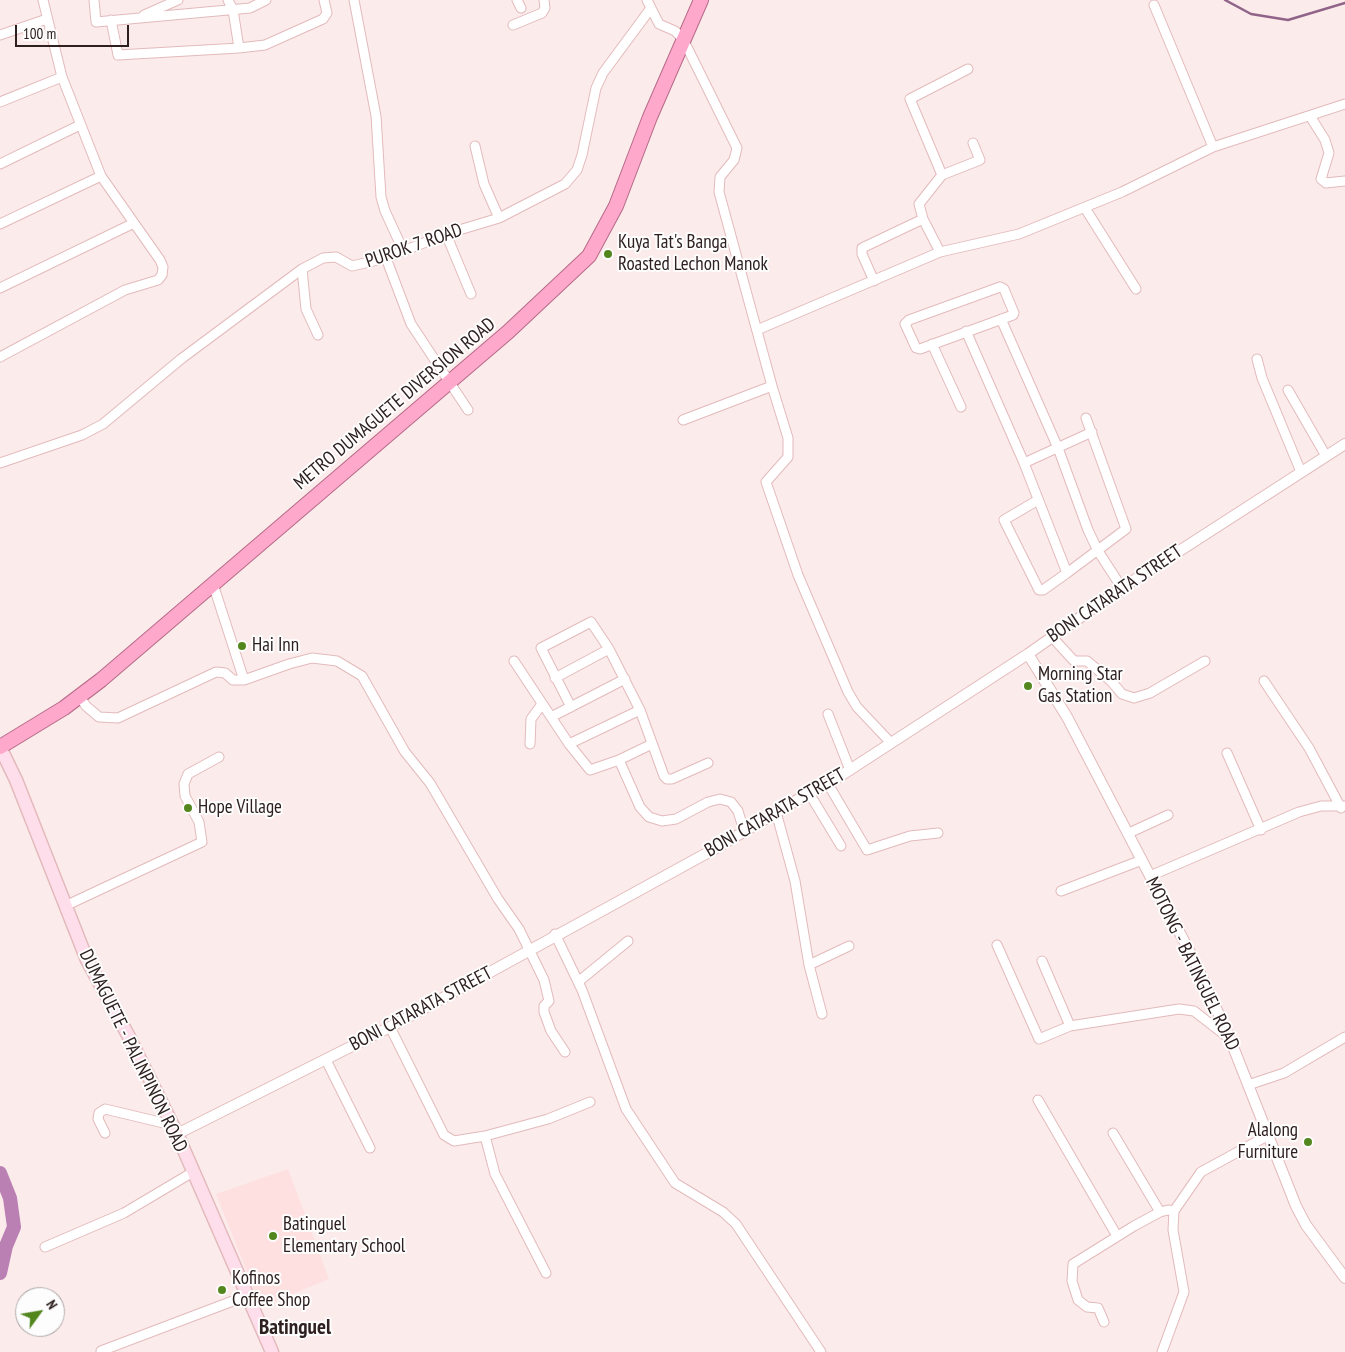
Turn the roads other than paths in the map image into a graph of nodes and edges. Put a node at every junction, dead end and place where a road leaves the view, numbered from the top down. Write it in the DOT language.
graph roads {
  1 [pos="43,0"];
  2 [pos="94,0"];
  3 [pos="178,0"];
  4 [pos="228,0"];
  5 [pos="266,0"];
  6 [pos="324,0"];
  7 [pos="354,0"];
  8 [pos="544,0"];
  9 [pos="701,0"];
  10 [pos="649,4"];
  11 [pos="1154,5"];
  12 [pos="232,10"];
  13 [pos="138,18"];
  14 [pos="47,19"];
  15 [pos="111,20"];
  16 [pos="513,25"];
  17 [pos="0,35"];
  18 [pos="683,38"];
  19 [pos="239,48"];
  20 [pos="968,70"];
  21 [pos="62,77"];
  22 [pos="0,102"];
  23 [pos="1345,104"];
  24 [pos="1310,116"];
  25 [pos="80,125"];
  26 [pos="973,143"];
  27 [pos="474,146"];
  28 [pos="1213,147"];
  29 [pos="0,164"];
  30 [pos="942,175"];
  31 [pos="101,176"];
  32 [pos="1345,181"];
  33 [pos="1084,208"];
  34 [pos="499,218"];
  35 [pos="923,219"];
  36 [pos="134,223"];
  37 [pos="0,224"];
  38 [pos="446,234"];
  39 [pos="403,250"];
  40 [pos="940,252"];
  41 [pos="386,258"];
  42 [pos="302,269"];
  43 [pos="874,281"];
  44 [pos="0,288"];
  45 [pos="1136,289"];
  46 [pos="471,294"];
  47 [pos="1001,319"];
  48 [pos="757,330"];
  49 [pos="966,331"];
  50 [pos="318,335"];
  51 [pos="932,344"];
  52 [pos="0,357"];
  53 [pos="1257,360"];
  54 [pos="449,381"];
  55 [pos="772,386"];
  56 [pos="1288,390"];
  57 [pos="961,407"];
  58 [pos="468,410"];
  59 [pos="1086,418"];
  60 [pos="683,420"];
  61 [pos="1092,432"];
  62 [pos="1345,444"];
  63 [pos="1058,448"];
  64 [pos="1326,456"];
  65 [pos="0,463"];
  66 [pos="1024,463"];
  67 [pos="1301,472"];
  68 [pos="1038,500"];
  69 [pos="1098,551"];
  70 [pos="1067,573"];
  71 [pos="213,584"];
  72 [pos="1122,588"];
  73 [pos="1052,637"];
  74 [pos="609,649"];
  75 [pos="1028,654"];
  76 [pos="514,661"];
  77 [pos="1205,661"];
  78 [pos="554,678"];
  79 [pos="625,679"];
  80 [pos="244,680"];
  81 [pos="1264,681"];
  82 [pos="80,697"];
  83 [pos="542,704"];
  84 [pos="571,707"];
  85 [pos="640,710"];
  86 [pos="828,714"];
  87 [pos="551,717"];
  88 [pos="891,743"];
  89 [pos="530,744"];
  90 [pos="569,744"];
  91 [pos="652,744"];
  92 [pos="0,747"];
  93 [pos="1227,754"];
  94 [pos="219,757"];
  95 [pos="619,760"];
  96 [pos="708,763"];
  97 [pos="850,770"];
  98 [pos="828,784"];
  99 [pos="809,793"];
  100 [pos="1343,807"];
  101 [pos="776,812"];
  102 [pos="1168,815"];
  103 [pos="744,830"];
  104 [pos="1260,830"];
  105 [pos="938,832"];
  106 [pos="1129,833"];
  107 [pos="841,846"];
  108 [pos="1142,860"];
  109 [pos="1150,876"];
  110 [pos="1061,891"];
  111 [pos="65,906"];
  112 [pos="555,934"];
  113 [pos="628,941"];
  114 [pos="997,945"];
  115 [pos="850,946"];
  116 [pos="529,950"];
  117 [pos="1042,961"];
  118 [pos="809,965"];
  119 [pos="578,982"];
  120 [pos="822,1014"];
  121 [pos="1070,1026"];
  122 [pos="390,1027"];
  123 [pos="1345,1037"];
  124 [pos="1230,1039"];
  125 [pos="564,1052"];
  126 [pos="326,1060"];
  127 [pos="1248,1085"];
  128 [pos="1038,1100"];
  129 [pos="590,1102"];
  130 [pos="174,1129"];
  131 [pos="105,1133"];
  132 [pos="1113,1133"];
  133 [pos="485,1136"];
  134 [pos="1267,1136"];
  135 [pos="370,1148"];
  136 [pos="193,1172"];
  137 [pos="1174,1211"];
  138 [pos="1160,1212"];
  139 [pos="1117,1236"];
  140 [pos="45,1247"];
  141 [pos="546,1273"];
  142 [pos="1345,1278"];
  143 [pos="246,1296"];
  144 [pos="1104,1322"];
  145 [pos="101,1351"];
  146 [pos="272,1352"];
  147 [pos="821,1352"];
  148 [pos="1162,1352"];
  1 -- 14 [label="street"];
  2 -- 15 [label="street"];
  3 -- 13 [label="street"];
  4 -- 12 [label="street"];
  5 -- 12 [label="street"];
  6 -- 19 [label="street"];
  7 -- 39 [label="street"];
  8 -- 16 [label="street"];
  9 -- 18 [label="highway, METRO DUMAGUETE DIVERSION ROAD"];
  10 -- 18 [label="street"];
  10 -- 34 [label="street, PUROK 7 ROAD"];
  11 -- 28 [label="street"];
  12 -- 13 [label="street"];
  12 -- 19 [label="street"];
  13 -- 15 [label="street"];
  14 -- 17 [label="street"];
  14 -- 21 [label="street"];
  15 -- 19 [label="street"];
  18 -- 48 [label="street"];
  18 -- 54 [label="highway, METRO DUMAGUETE DIVERSION ROAD"];
  20 -- 30 [label="street"];
  21 -- 22 [label="street"];
  21 -- 25 [label="street"];
  23 -- 24 [label="street"];
  24 -- 28 [label="street"];
  24 -- 32 [label="street"];
  25 -- 29 [label="street"];
  25 -- 31 [label="street"];
  26 -- 30 [label="street"];
  27 -- 34 [label="street"];
  28 -- 33 [label="street"];
  30 -- 35 [label="street"];
  31 -- 36 [label="street"];
  31 -- 37 [label="street"];
  33 -- 40 [label="street"];
  33 -- 45 [label="street"];
  34 -- 38 [label="street, PUROK 7 ROAD"];
  35 -- 40 [label="street"];
  35 -- 43 [label="street"];
  36 -- 44 [label="street"];
  36 -- 52 [label="street"];
  38 -- 39 [label="street, PUROK 7 ROAD"];
  38 -- 46 [label="street"];
  39 -- 41 [label="street, PUROK 7 ROAD"];
  40 -- 43 [label="street"];
  41 -- 42 [label="street, PUROK 7 ROAD"];
  41 -- 54 [label="street"];
  42 -- 50 [label="street"];
  42 -- 65 [label="street, PUROK 7 ROAD"];
  43 -- 48 [label="street"];
  47 -- 49 [label="street"];
  47 -- 51 [label="street"];
  47 -- 63 [label="street"];
  48 -- 55 [label="street"];
  49 -- 51 [label="street"];
  49 -- 66 [label="street"];
  51 -- 57 [label="street"];
  53 -- 67 [label="street"];
  54 -- 58 [label="street"];
  54 -- 71 [label="highway, METRO DUMAGUETE DIVERSION ROAD"];
  55 -- 60 [label="street"];
  55 -- 88 [label="street"];
  56 -- 64 [label="street"];
  59 -- 61 [label="street"];
  61 -- 63 [label="street"];
  61 -- 69 [label="street"];
  62 -- 64 [label="street, BONI CATARATA STREET"];
  63 -- 66 [label="street"];
  63 -- 69 [label="street"];
  64 -- 67 [label="street, BONI CATARATA STREET"];
  66 -- 68 [label="street"];
  67 -- 72 [label="street, BONI CATARATA STREET"];
  68 -- 70 [label="street"];
  68 -- 70 [label="street"];
  69 -- 70 [label="street"];
  69 -- 72 [label="street"];
  71 -- 80 [label="street"];
  71 -- 82 [label="highway, METRO DUMAGUETE DIVERSION ROAD"];
  72 -- 73 [label="street, BONI CATARATA STREET"];
  73 -- 75 [label="street, BONI CATARATA STREET"];
  73 -- 77 [label="street"];
  74 -- 78 [label="street"];
  74 -- 78 [label="street"];
  74 -- 79 [label="street"];
  75 -- 88 [label="street, BONI CATARATA STREET"];
  75 -- 106 [label="street, MOTONG - BATINGUEL ROAD"];
  76 -- 83 [label="street"];
  78 -- 84 [label="street"];
  79 -- 84 [label="street"];
  79 -- 85 [label="street"];
  80 -- 82 [label="street"];
  80 -- 116 [label="street"];
  81 -- 100 [label="street"];
  82 -- 92 [label="highway, METRO DUMAGUETE DIVERSION ROAD"];
  83 -- 87 [label="street"];
  83 -- 89 [label="street"];
  84 -- 87 [label="street"];
  85 -- 90 [label="street"];
  85 -- 91 [label="street"];
  86 -- 97 [label="street"];
  87 -- 90 [label="street"];
  88 -- 97 [label="street, BONI CATARATA STREET"];
  90 -- 95 [label="street"];
  91 -- 95 [label="street"];
  91 -- 96 [label="street"];
  92 -- 111 [label="main road, DUMAGUETE - PALINPINON ROAD"];
  93 -- 104 [label="street"];
  94 -- 111 [label="street"];
  95 -- 103 [label="street"];
  97 -- 98 [label="street, BONI CATARATA STREET"];
  98 -- 99 [label="street, BONI CATARATA STREET"];
  98 -- 105 [label="street"];
  99 -- 101 [label="street, BONI CATARATA STREET"];
  99 -- 107 [label="street"];
  100 -- 104 [label="street"];
  101 -- 103 [label="street, BONI CATARATA STREET"];
  101 -- 118 [label="street"];
  102 -- 106 [label="street"];
  103 -- 112 [label="street, BONI CATARATA STREET"];
  104 -- 109 [label="street"];
  106 -- 108 [label="street, MOTONG - BATINGUEL ROAD"];
  108 -- 109 [label="street, MOTONG - BATINGUEL ROAD"];
  108 -- 110 [label="street"];
  109 -- 124 [label="street, MOTONG - BATINGUEL ROAD"];
  111 -- 130 [label="main road, DUMAGUETE - PALINPINON ROAD"];
  112 -- 116 [label="street, BONI CATARATA STREET"];
  112 -- 119 [label="street"];
  113 -- 119 [label="street"];
  114 -- 121 [label="street"];
  115 -- 118 [label="street"];
  116 -- 122 [label="street, BONI CATARATA STREET"];
  116 -- 125 [label="street"];
  117 -- 121 [label="street"];
  118 -- 120 [label="street"];
  119 -- 147 [label="street"];
  121 -- 124 [label="street"];
  122 -- 126 [label="street, BONI CATARATA STREET"];
  122 -- 133 [label="street"];
  123 -- 127 [label="street"];
  124 -- 127 [label="street, MOTONG - BATINGUEL ROAD"];
  126 -- 130 [label="street, BONI CATARATA STREET"];
  126 -- 135 [label="street"];
  127 -- 134 [label="street, MOTONG - BATINGUEL ROAD"];
  128 -- 139 [label="street"];
  129 -- 133 [label="street"];
  130 -- 131 [label="street"];
  130 -- 136 [label="main road, DUMAGUETE - PALINPINON ROAD"];
  132 -- 138 [label="street"];
  133 -- 141 [label="street"];
  134 -- 137 [label="street"];
  134 -- 142 [label="street, MOTONG - BATINGUEL ROAD"];
  136 -- 140 [label="street"];
  136 -- 143 [label="main road, DUMAGUETE - PALINPINON ROAD"];
  137 -- 138 [label="street"];
  137 -- 148 [label="street"];
  138 -- 139 [label="street"];
  139 -- 144 [label="street"];
  143 -- 145 [label="street"];
  143 -- 146 [label="main road, DUMAGUETE - PALINPINON ROAD"];
}
